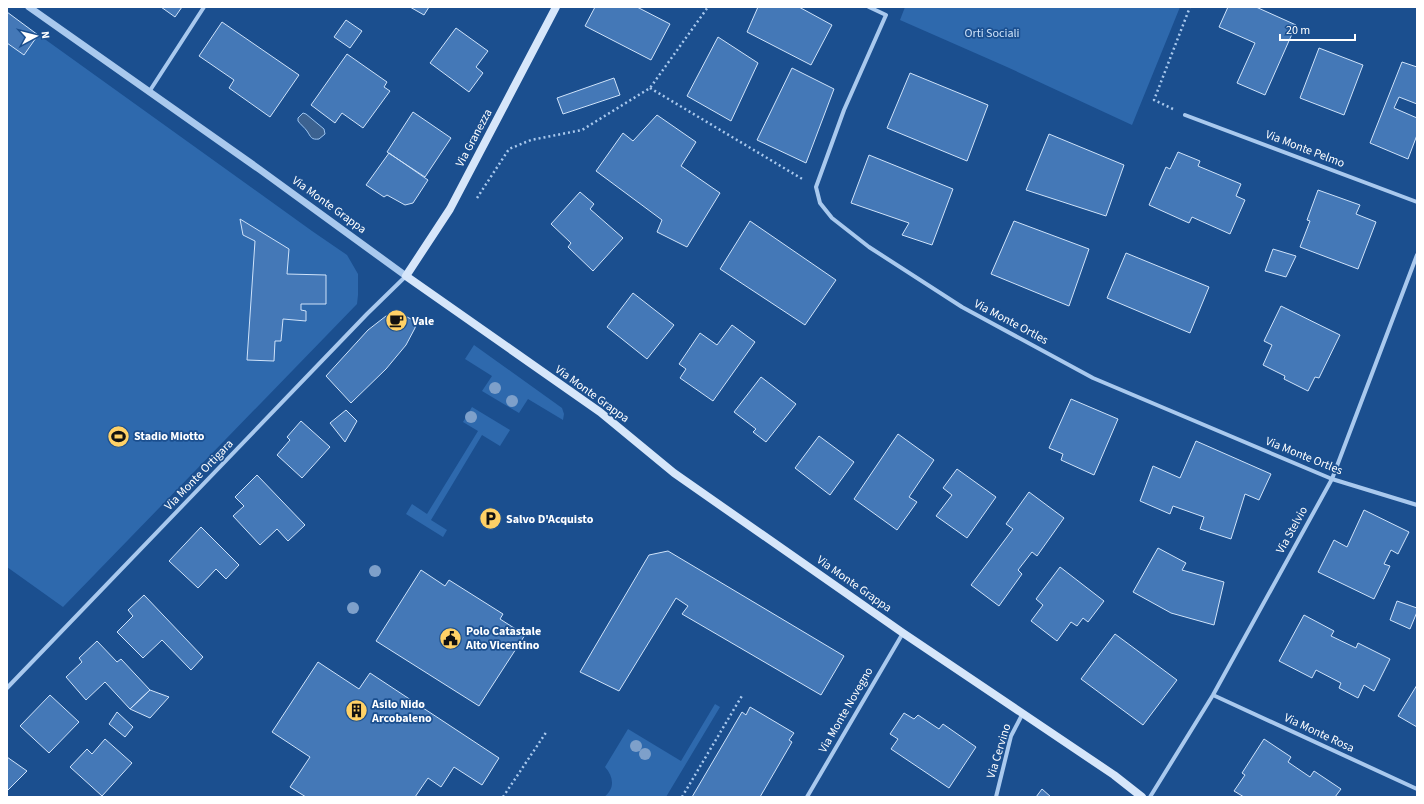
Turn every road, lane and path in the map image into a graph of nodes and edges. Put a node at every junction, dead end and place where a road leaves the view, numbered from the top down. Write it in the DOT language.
graph roads {
  1 [pos="29,7"];
  2 [pos="204,7"];
  3 [pos="556,7"];
  4 [pos="708,7"];
  5 [pos="869,7"];
  6 [pos="1190,7"];
  7 [pos="650,88"];
  8 [pos="148,92"];
  9 [pos="1185,115"];
  10 [pos="816,187"];
  11 [pos="476,199"];
  12 [pos="1417,202"];
  13 [pos="1417,255"];
  14 [pos="406,276"];
  15 [pos="1332,479"];
  16 [pos="1417,505"];
  17 [pos="903,633"];
  18 [pos="7,688"];
  19 [pos="743,694"];
  20 [pos="1213,695"];
  21 [pos="1023,712"];
  22 [pos="547,731"];
  23 [pos="1417,789"];
  24 [pos="503,797"];
  25 [pos="682,797"];
  26 [pos="807,797"];
  27 [pos="996,797"];
  28 [pos="1142,797"];
  29 [pos="1150,797"];
  1 -- 8 [label="street, Via Monte Grappa"];
  2 -- 8 [label="street"];
  3 -- 14 [label="main road, Via Granezza"];
  4 -- 7 [label="path"];
  5 -- 10 [label="street"];
  6 -- 9 [label="path"];
  7 -- 10 [label="path"];
  7 -- 11 [label="path"];
  8 -- 14 [label="street, Via Monte Grappa"];
  9 -- 12 [label="street, Via Monte Pelmo"];
  10 -- 15 [label="street, Via Monte Ortles"];
  13 -- 15 [label="street, Via Stelvio"];
  14 -- 17 [label="main road, Via Monte Grappa"];
  14 -- 18 [label="street, Via Monte Ortigara"];
  15 -- 16 [label="street, Via Monte Ortles"];
  15 -- 20 [label="street, Via Stelvio"];
  17 -- 21 [label="main road, Via Monte Grappa"];
  17 -- 26 [label="street, Via Monte Novegno"];
  19 -- 25 [label="path"];
  20 -- 23 [label="street, Via Monte Rosa"];
  20 -- 29 [label="street, Via Stelvio"];
  21 -- 27 [label="street, Via Cervino"];
  21 -- 28 [label="main road, Via Monte Grappa"];
  22 -- 24 [label="path"];
}
